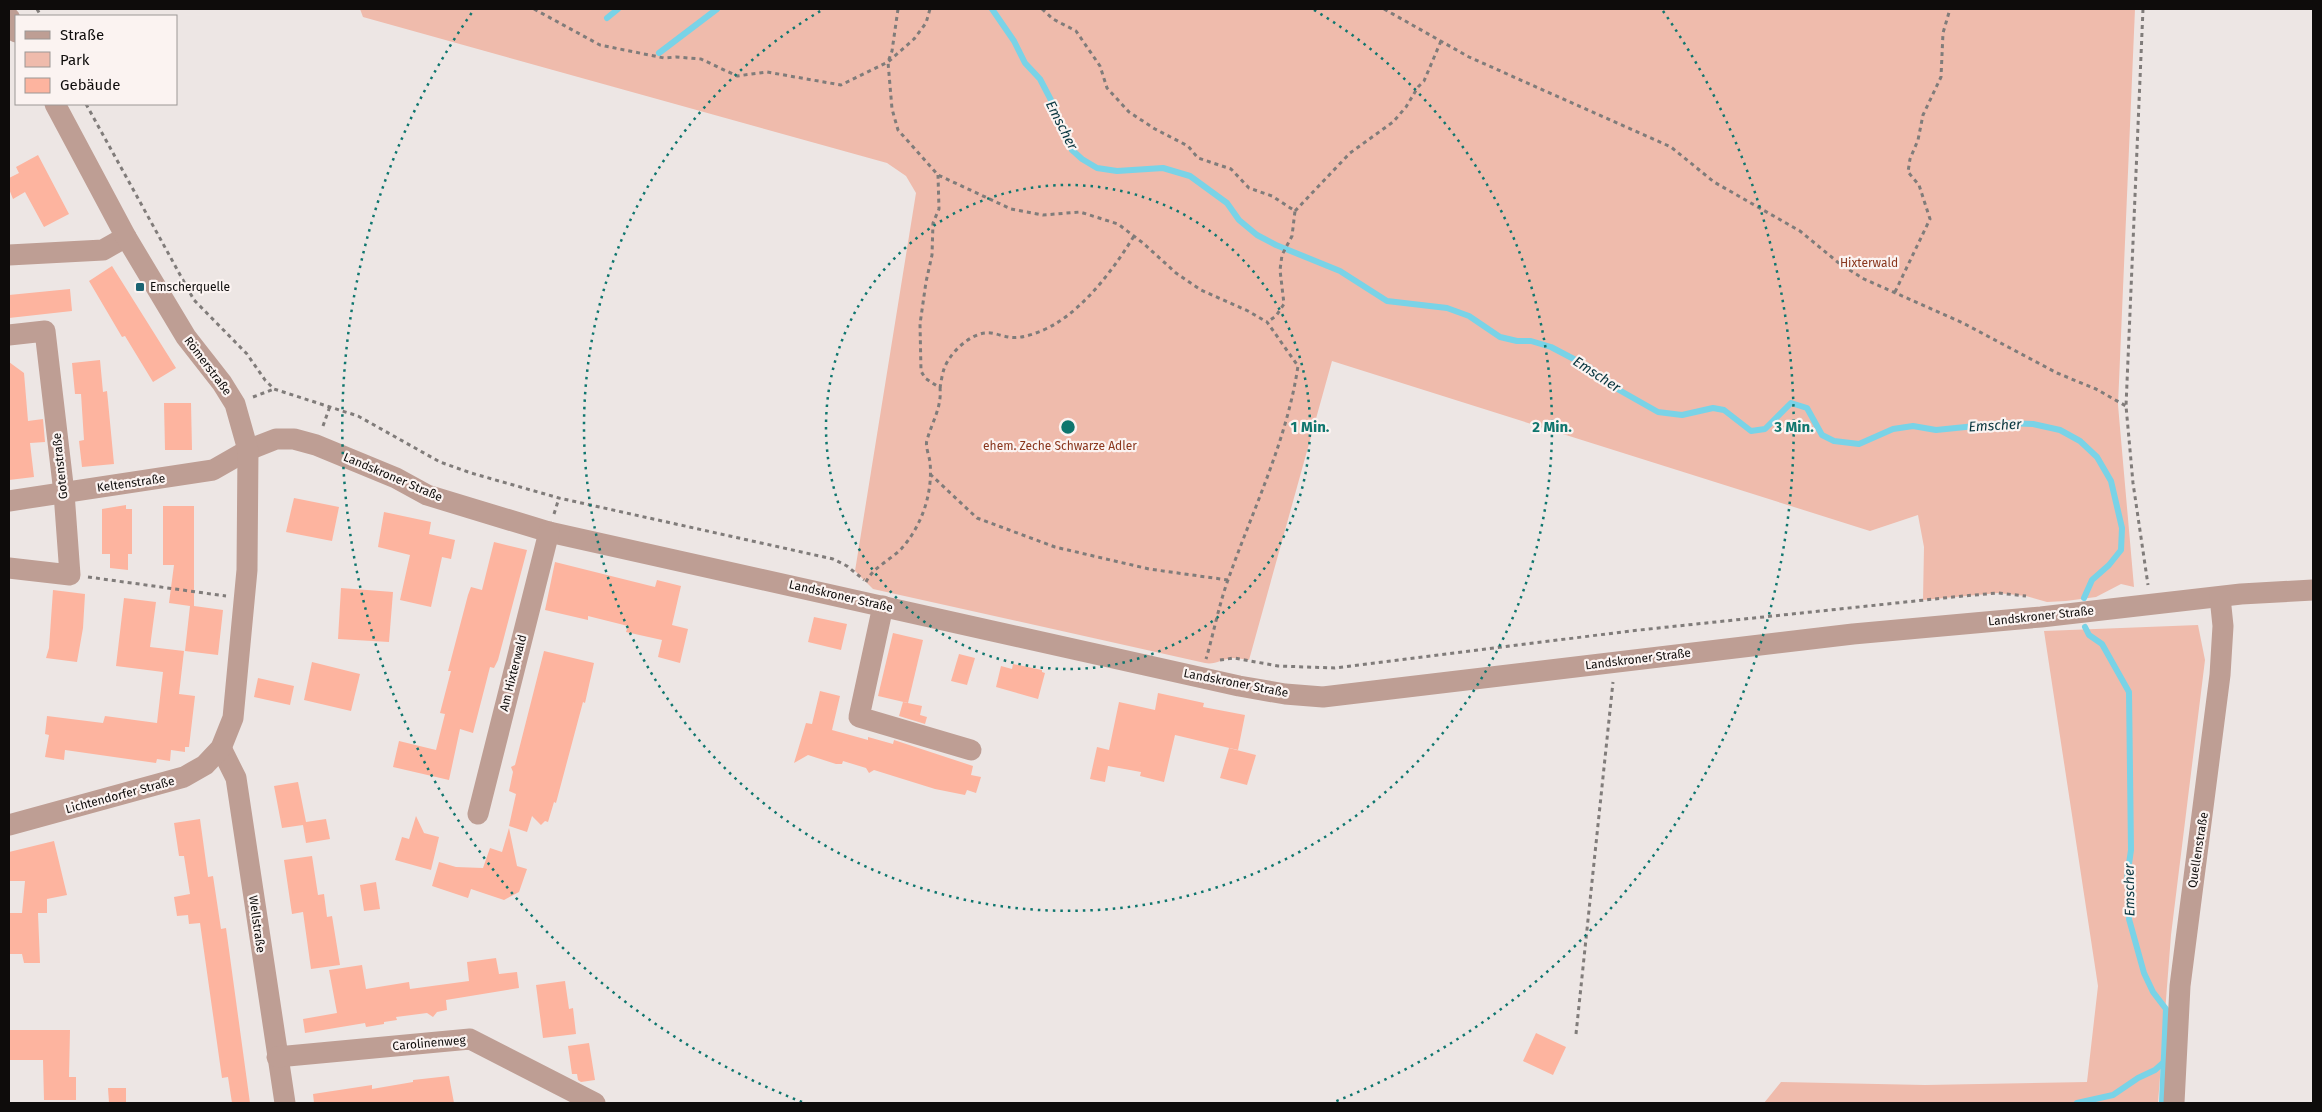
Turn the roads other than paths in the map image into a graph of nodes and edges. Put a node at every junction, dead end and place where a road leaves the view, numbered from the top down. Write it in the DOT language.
graph roads {
  1 [pos="9,18"];
  2 [pos="15,30"];
  3 [pos="56,105"];
  4 [pos="126,237"];
  5 [pos="9,255"];
  6 [pos="9,335"];
  7 [pos="248,450"];
  8 [pos="64,493"];
  9 [pos="9,501"];
  10 [pos="549,532"];
  11 [pos="9,568"];
  12 [pos="2313,590"];
  13 [pos="870,594"];
  14 [pos="2220,597"];
  15 [pos="233,718"];
  16 [pos="220,748"];
  17 [pos="971,750"];
  18 [pos="478,814"];
  19 [pos="9,825"];
  20 [pos="277,1057"];
  21 [pos="285,1103"];
  22 [pos="595,1103"];
  23 [pos="2174,1103"];
  1 -- 2 [label="street"];
  3 -- 4 [label="street, Römerstraße"];
  4 -- 5 [label="street"];
  4 -- 7 [label="street, Römerstraße"];
  6 -- 8 [label="street, Gotenstraße"];
  7 -- 8 [label="street, Keltenstraße"];
  7 -- 10 [label="street, Landskroner Straße"];
  7 -- 15 [label="street, Römerstraße"];
  8 -- 9 [label="street, Keltenstraße"];
  8 -- 11 [label="street, Gotenstraße"];
  10 -- 13 [label="street, Landskroner Straße"];
  10 -- 18 [label="street, Am Hixterwald"];
  12 -- 14 [label="street, Landskroner Straße"];
  13 -- 14 [label="street, Landskroner Straße"];
  13 -- 17 [label="street"];
  14 -- 23 [label="street, Quellenstraße"];
  15 -- 16 [label="street, Lichtendorfer Straße"];
  16 -- 19 [label="street, Lichtendorfer Straße"];
  16 -- 20 [label="street, Wellstraße"];
  20 -- 21 [label="street, Wellstraße"];
  20 -- 22 [label="street, Carolinenweg"];
}
